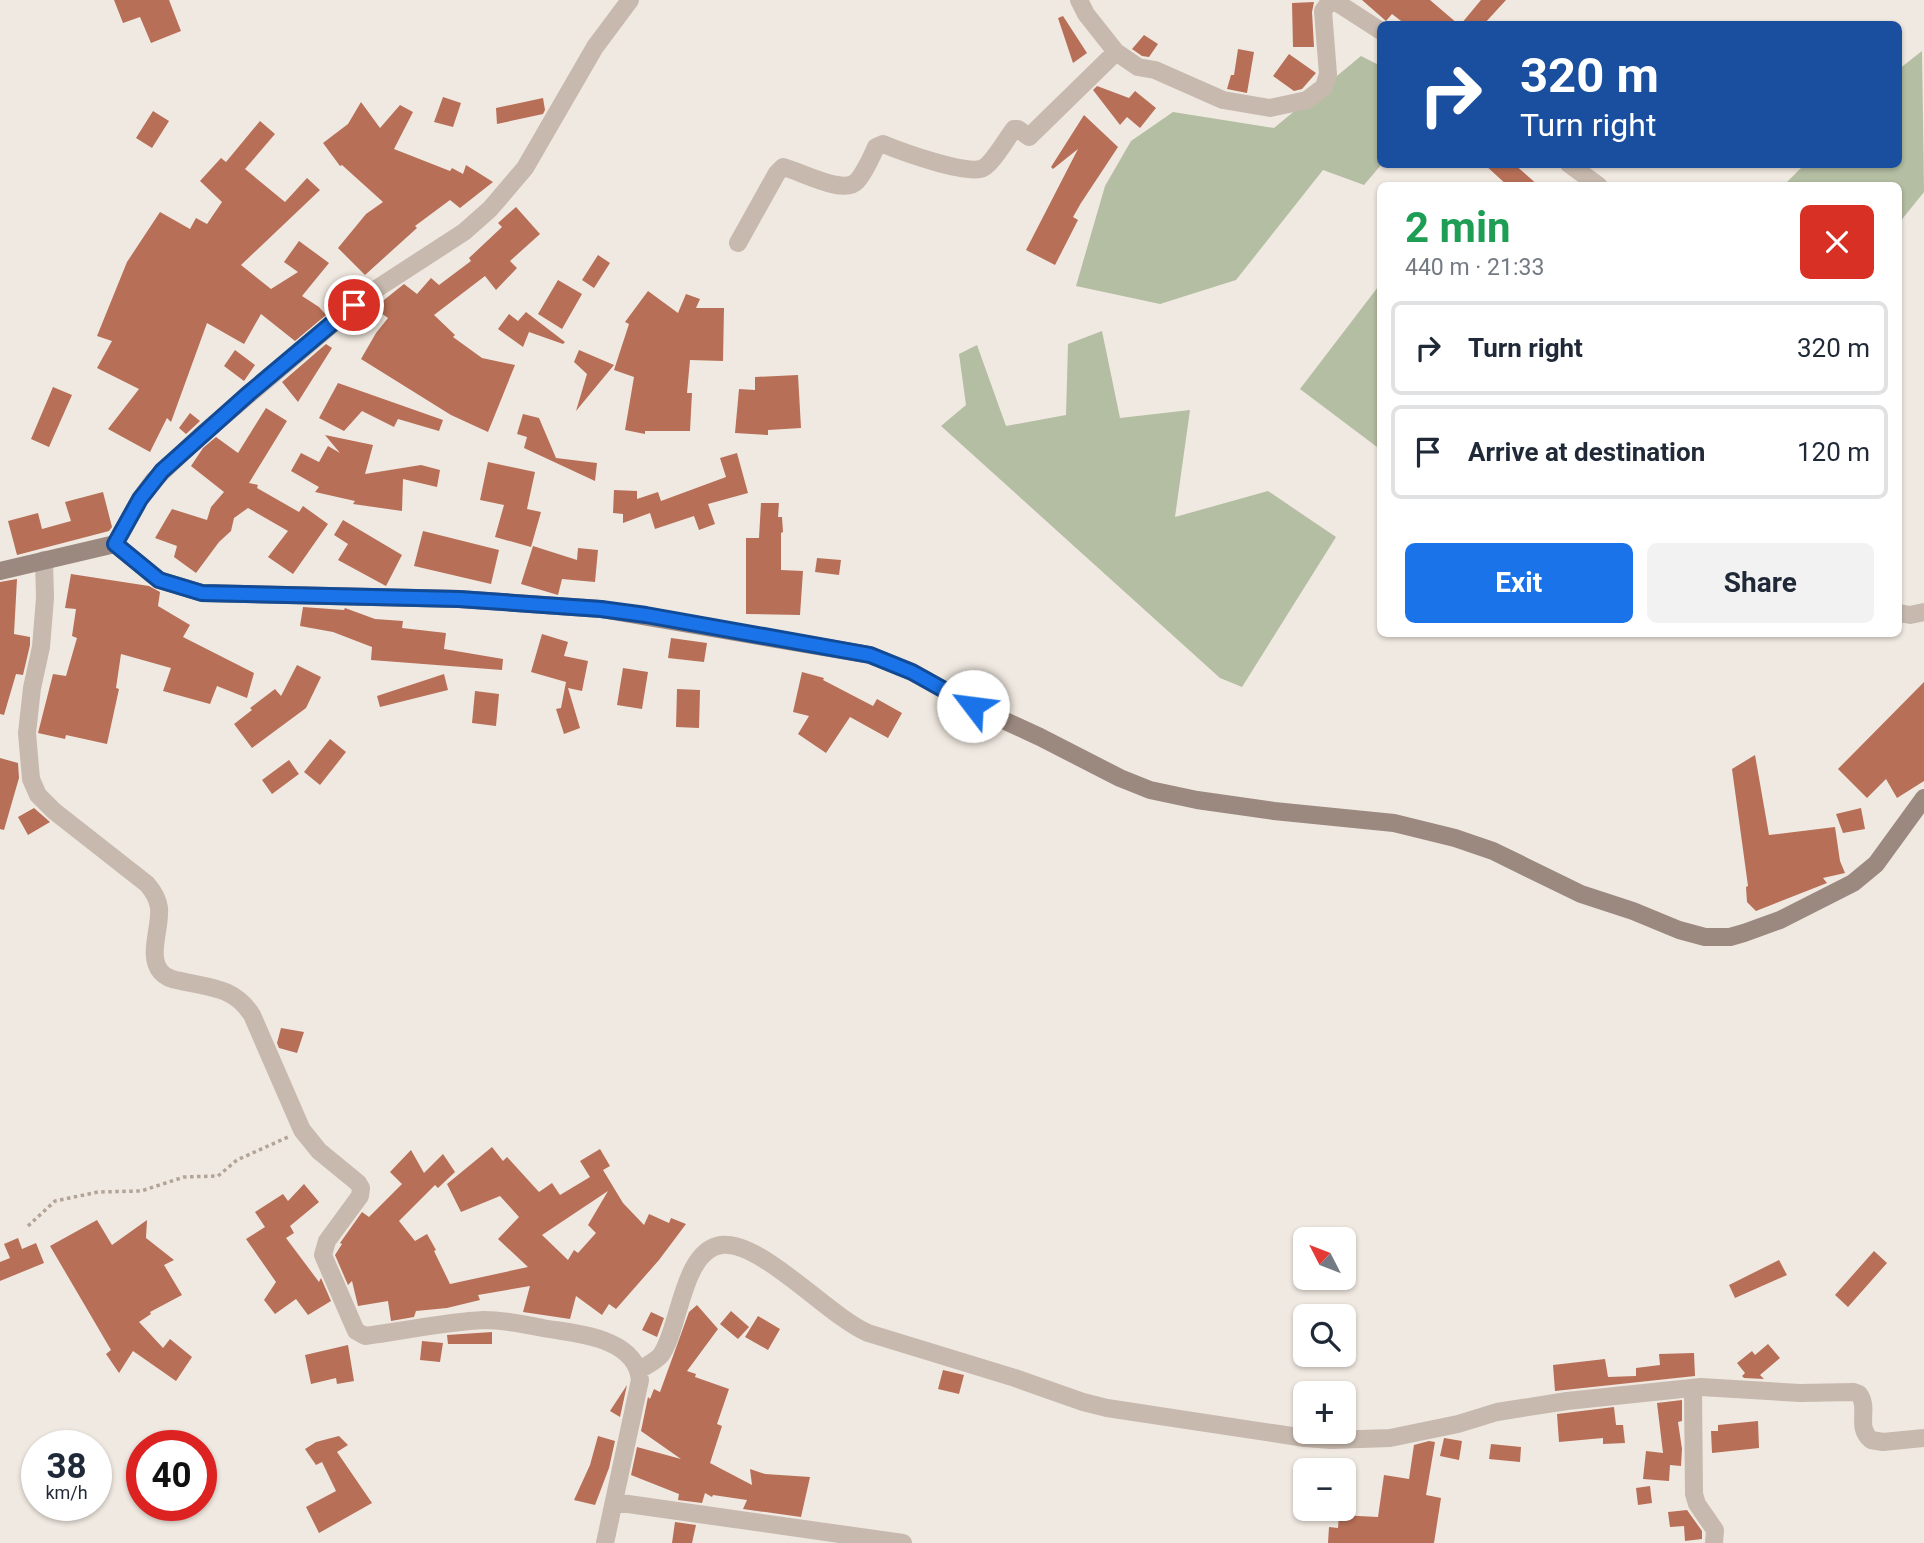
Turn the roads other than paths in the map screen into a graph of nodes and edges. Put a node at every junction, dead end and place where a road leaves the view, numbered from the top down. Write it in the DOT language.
graph roads {
  1 [pos="630,0"];
  2 [pos="1079,0"];
  3 [pos="1377,28"];
  4 [pos="1116,52"];
  5 [pos="1574,168"];
  6 [pos="1594,182"];
  7 [pos="738,243"];
  8 [pos="115,544"];
  9 [pos="44,560"];
  10 [pos="0,571"];
  11 [pos="1924,612"];
  12 [pos="1902,614"];
  13 [pos="1924,798"];
  14 [pos="639,1370"];
  15 [pos="1693,1388"];
  16 [pos="1924,1438"];
  17 [pos="614,1502"];
  18 [pos="605,1543"];
  19 [pos="903,1543"];
  20 [pos="1714,1543"];
  1 -- 8 [label="street"];
  2 -- 4 [label="street"];
  3 -- 4 [label="street"];
  4 -- 7 [label="street"];
  5 -- 6 [label="street"];
  8 -- 9 [label="street"];
  8 -- 13 [label="street"];
  9 -- 10 [label="street"];
  9 -- 14 [label="street"];
  11 -- 12 [label="street"];
  14 -- 15 [label="street"];
  14 -- 17 [label="street"];
  15 -- 16 [label="street"];
  15 -- 20 [label="street"];
  17 -- 18 [label="street"];
  17 -- 19 [label="street"];
}
